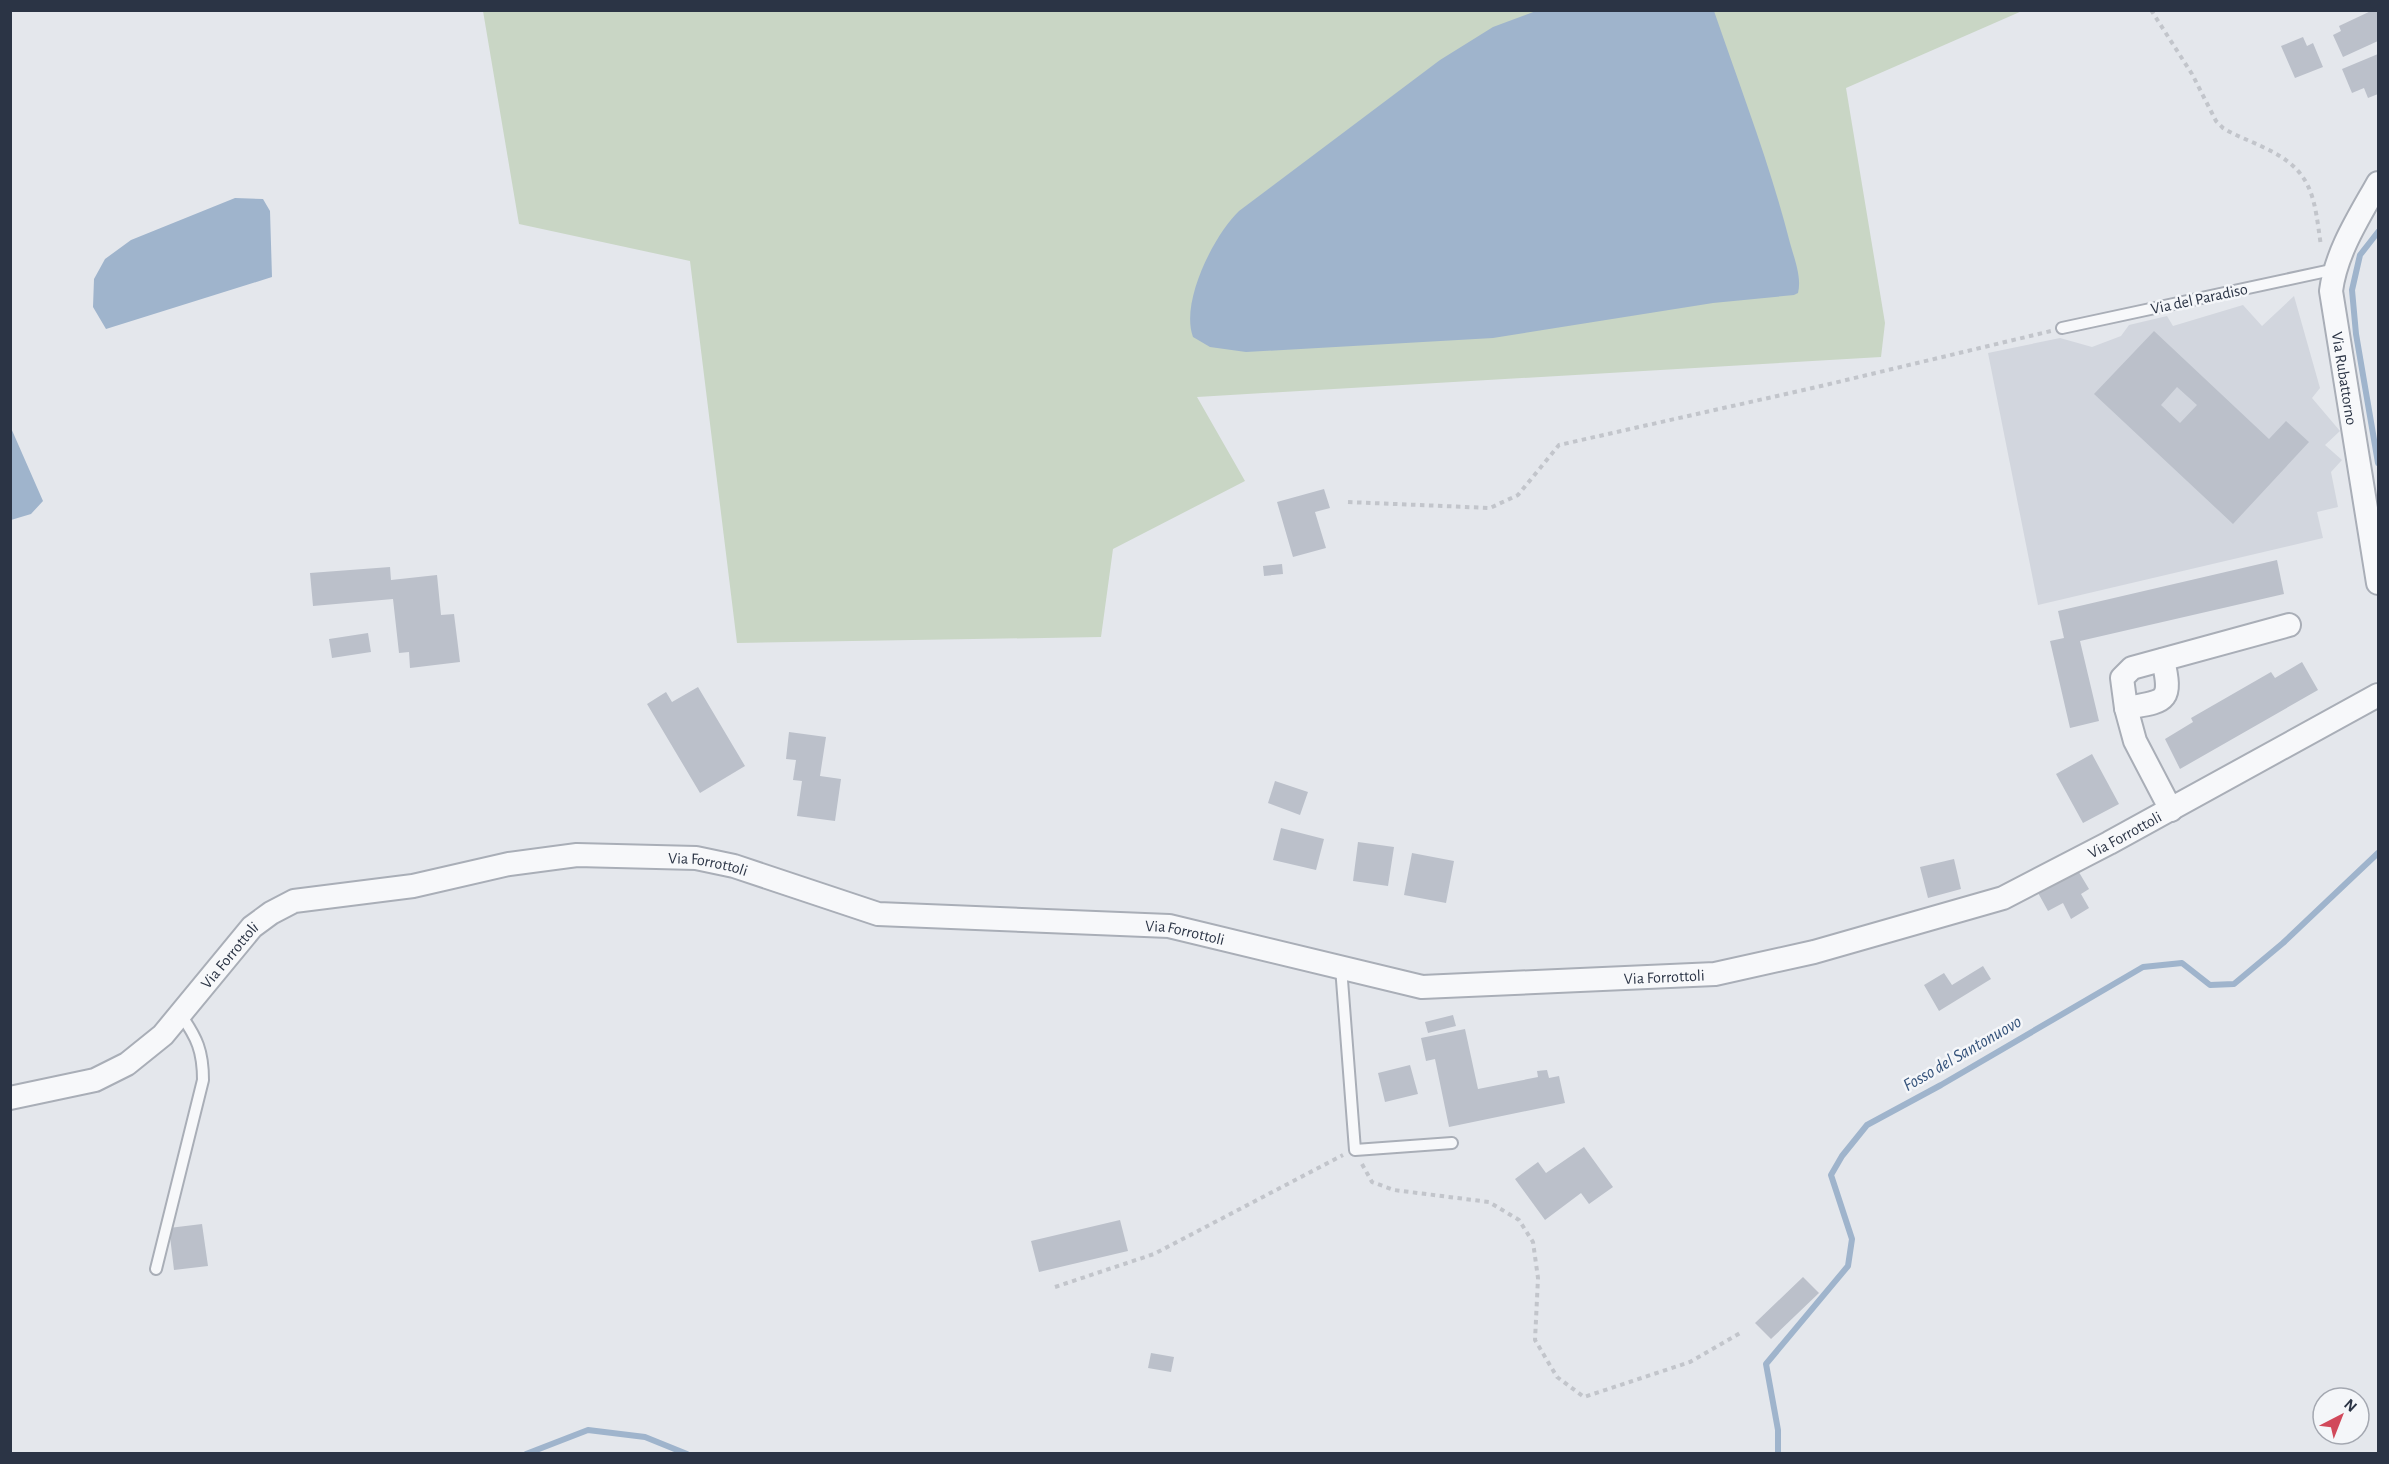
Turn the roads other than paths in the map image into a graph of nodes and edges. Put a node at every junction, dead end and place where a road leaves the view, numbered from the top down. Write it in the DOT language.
graph roads {
  1 [pos="2379,183"];
  2 [pos="2336,269"];
  3 [pos="2062,328"];
  4 [pos="2379,583"];
  5 [pos="2289,625"];
  6 [pos="2163,660"];
  7 [pos="2379,695"];
  8 [pos="2126,708"];
  9 [pos="2171,810"];
  10 [pos="1341,968"];
  11 [pos="181,1015"];
  12 [pos="10,1098"];
  13 [pos="1452,1143"];
  14 [pos="156,1269"];
  1 -- 2 [label="street, Via Rubattorno"];
  2 -- 3 [label="lane, Via del Paradiso"];
  2 -- 4 [label="street, Via Rubattorno"];
  5 -- 6 [label="street"];
  6 -- 8 [label="street"];
  6 -- 8 [label="street"];
  7 -- 9 [label="street, Via Forrottoli"];
  8 -- 9 [label="street"];
  9 -- 10 [label="street, Via Forrottoli"];
  10 -- 11 [label="street, Via Forrottoli"];
  10 -- 13 [label="lane"];
  11 -- 12 [label="street, Via Forrottoli"];
  11 -- 14 [label="lane"];
}
